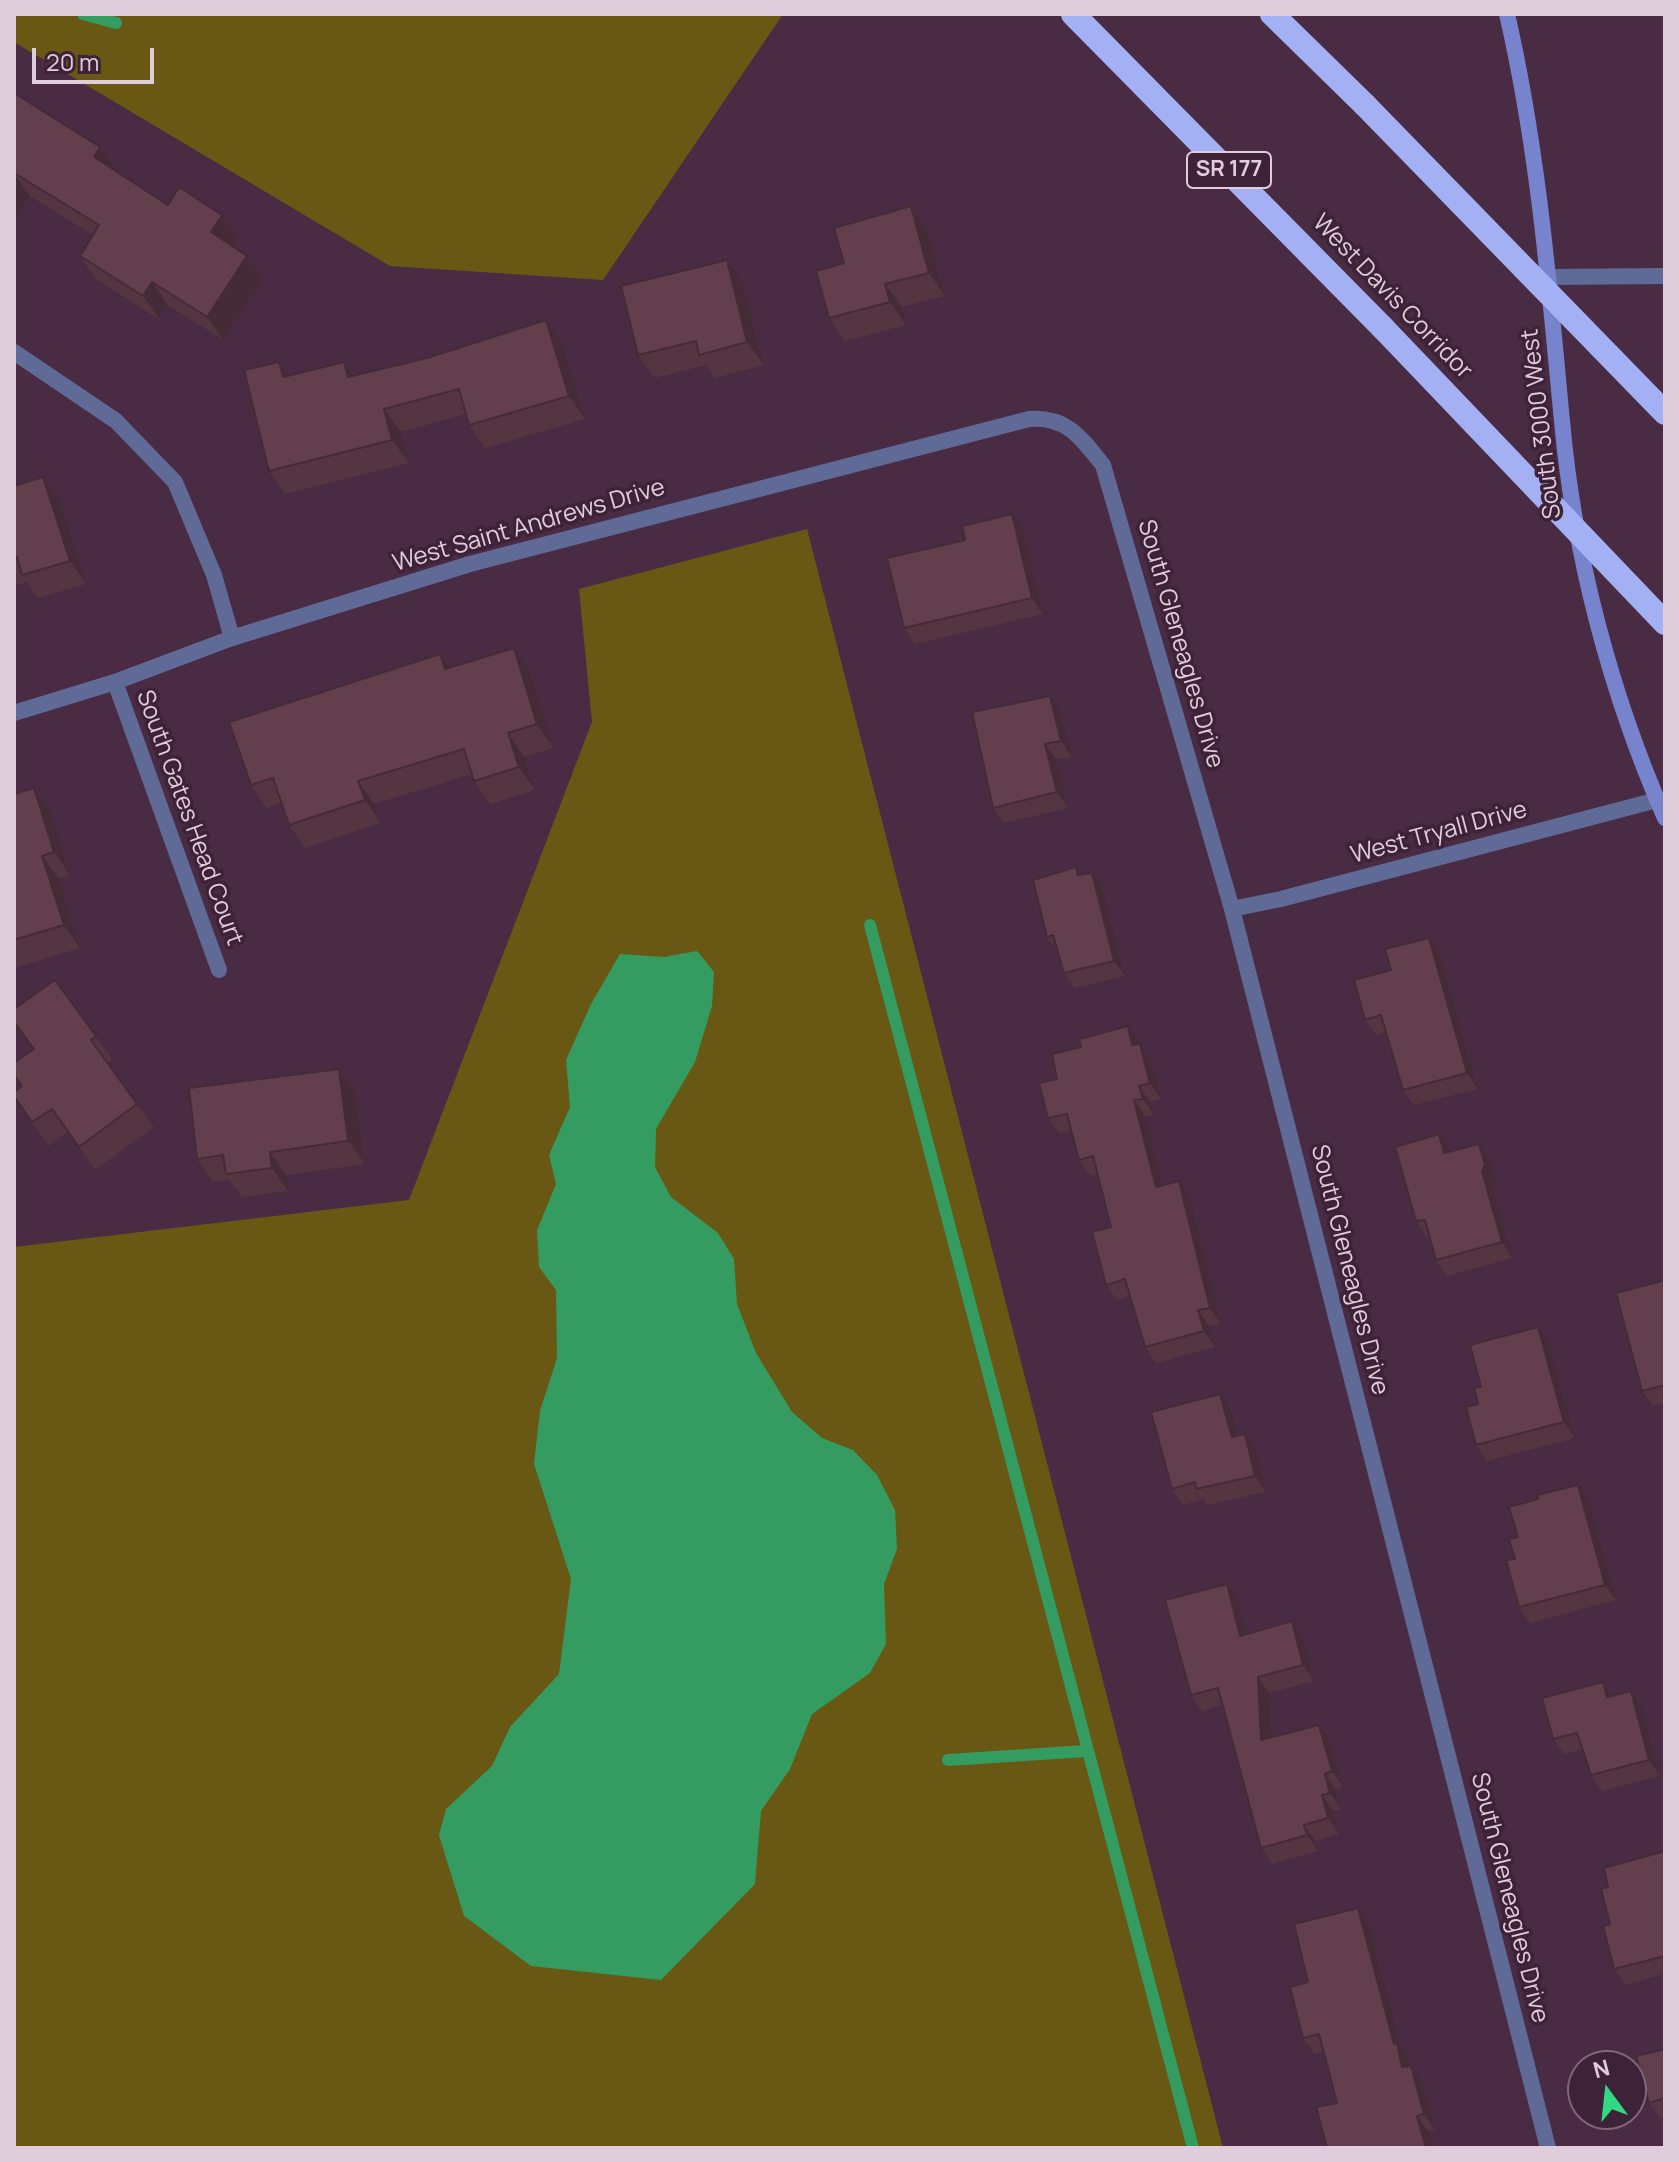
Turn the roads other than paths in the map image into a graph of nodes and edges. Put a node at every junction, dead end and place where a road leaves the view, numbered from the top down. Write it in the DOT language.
graph roads {
  1 [pos="1073,14"];
  2 [pos="1272,14"];
  3 [pos="1507,14"];
  4 [pos="1665,276"];
  5 [pos="1549,277"];
  6 [pos="14,352"];
  7 [pos="1665,413"];
  8 [pos="1064,423"];
  9 [pos="1665,623"];
  10 [pos="232,638"];
  11 [pos="115,682"];
  12 [pos="14,713"];
  13 [pos="1657,800"];
  14 [pos="1665,818"];
  15 [pos="1232,909"];
  16 [pos="219,970"];
  17 [pos="1548,2148"];
  1 -- 9 [label="highway, West Davis Corridor / SR 177, bridge"];
  2 -- 7 [label="highway, bridge"];
  3 -- 5 [label="main road, South 3000 West"];
  4 -- 5 [label="street"];
  5 -- 13 [label="main road, South 3000 West"];
  6 -- 10 [label="street"];
  8 -- 10 [label="street, West Saint Andrews Drive"];
  8 -- 15 [label="street, South Gleneagles Drive"];
  10 -- 11 [label="street, West Saint Andrews Drive"];
  11 -- 12 [label="street, West Saint Andrews Drive"];
  11 -- 16 [label="street, South Gates Head Court"];
  13 -- 14 [label="main road, South 3000 West"];
  13 -- 15 [label="street, West Tryall Drive"];
  15 -- 17 [label="street, South Gleneagles Drive"];
}
